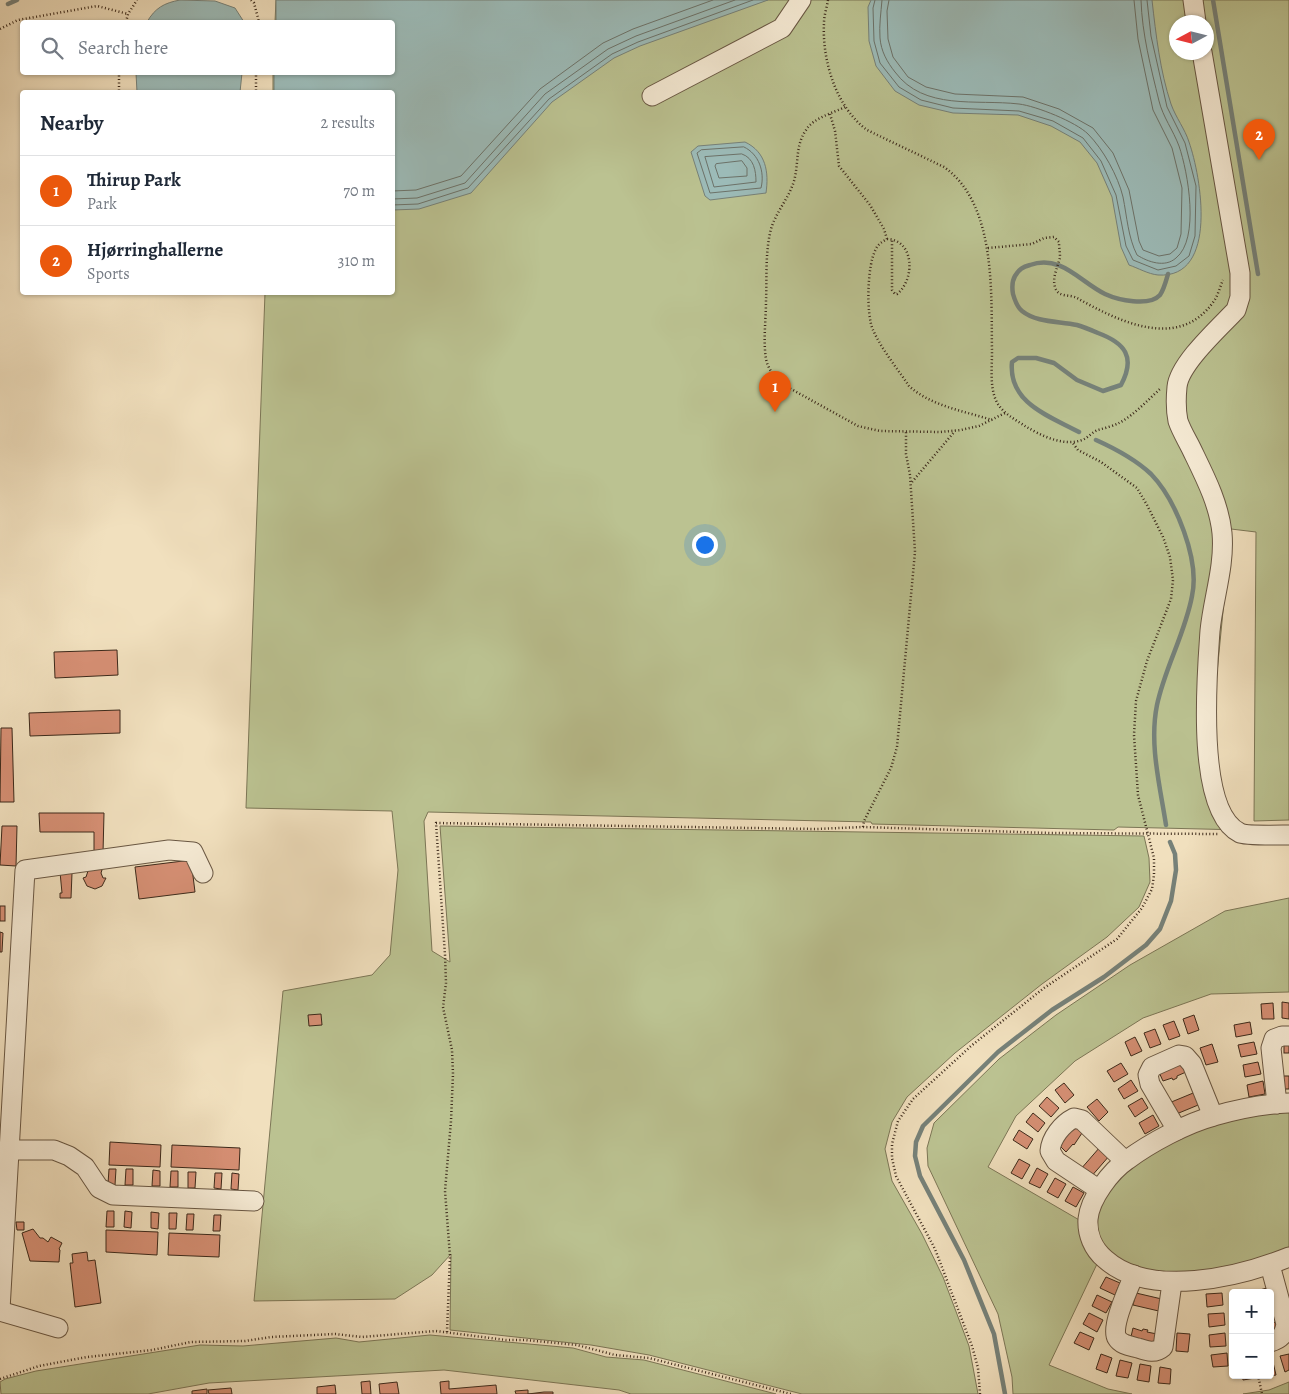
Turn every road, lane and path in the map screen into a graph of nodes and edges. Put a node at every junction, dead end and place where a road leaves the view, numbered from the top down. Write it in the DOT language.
graph roads {
  1 [pos="137,0"];
  2 [pos="251,0"];
  3 [pos="801,0"];
  4 [pos="828,0"];
  5 [pos="1192,0"];
  6 [pos="128,14"];
  7 [pos="1195,15"];
  8 [pos="126,20"];
  9 [pos="258,20"];
  10 [pos="0,29"];
  11 [pos="1203,60"];
  12 [pos="119,75"];
  13 [pos="256,75"];
  14 [pos="119,90"];
  15 [pos="256,90"];
  16 [pos="652,96"];
  17 [pos="845,107"];
  18 [pos="830,114"];
  19 [pos="887,239"];
  20 [pos="892,239"];
  21 [pos="988,248"];
  22 [pos="1226,275"];
  23 [pos="1160,389"];
  24 [pos="1005,414"];
  25 [pos="993,420"];
  26 [pos="955,431"];
  27 [pos="906,432"];
  28 [pos="1072,442"];
  29 [pos="911,483"];
  30 [pos="864,827"];
  31 [pos="1148,834"];
  32 [pos="1241,834"];
  33 [pos="1289,835"];
  34 [pos="203,873"];
  35 [pos="1289,1036"];
  36 [pos="1283,1104"];
  37 [pos="1213,1116"];
  38 [pos="1177,1130"];
  39 [pos="9,1150"];
  40 [pos="1126,1161"];
  41 [pos="1098,1190"];
  42 [pos="254,1201"];
  43 [pos="1289,1257"];
  44 [pos="1270,1265"];
  45 [pos="1134,1275"];
  46 [pos="1172,1283"];
  47 [pos="1235,1284"];
  48 [pos="0,1310"];
  49 [pos="58,1328"];
  50 [pos="447,1332"];
  51 [pos="1274,1341"];
  52 [pos="0,1379"];
  53 [pos="1259,1379"];
  54 [pos="791,1394"];
  55 [pos="980,1394"];
  56 [pos="1262,1394"];
  1 -- 6 [label="path"];
  2 -- 9 [label="path"];
  3 -- 16 [label="street"];
  4 -- 17 [label="path"];
  5 -- 7 [label="street"];
  6 -- 8 [label="path"];
  6 -- 10 [label="path"];
  11 -- 32 [label="street"];
  12 -- 14 [label="path"];
  13 -- 15 [label="path"];
  17 -- 18 [label="path"];
  17 -- 21 [label="path"];
  18 -- 19 [label="path"];
  18 -- 27 [label="path"];
  19 -- 20 [label="path"];
  19 -- 25 [label="path"];
  20 -- 20 [label="path"];
  21 -- 22 [label="path"];
  21 -- 24 [label="path"];
  23 -- 28 [label="path"];
  24 -- 25 [label="path"];
  24 -- 28 [label="path"];
  25 -- 26 [label="path"];
  26 -- 27 [label="path"];
  26 -- 29 [label="path"];
  27 -- 29 [label="path"];
  28 -- 31 [label="path"];
  29 -- 30 [label="path"];
  30 -- 31 [label="path"];
  30 -- 50 [label="path"];
  31 -- 32 [label="path"];
  31 -- 55 [label="path"];
  32 -- 33 [label="street"];
  34 -- 39 [label="street"];
  35 -- 36 [label="street"];
  36 -- 37 [label="street"];
  37 -- 38 [label="street"];
  37 -- 38 [label="street"];
  38 -- 40 [label="street"];
  39 -- 42 [label="street"];
  39 -- 48 [label="street"];
  40 -- 41 [label="street"];
  40 -- 41 [label="street"];
  41 -- 45 [label="street"];
  43 -- 44 [label="street"];
  44 -- 47 [label="street"];
  44 -- 51 [label="street"];
  45 -- 46 [label="street"];
  45 -- 46 [label="street"];
  46 -- 47 [label="street"];
  48 -- 49 [label="street"];
  50 -- 52 [label="path"];
  50 -- 54 [label="path"];
  53 -- 56 [label="path"];
}
